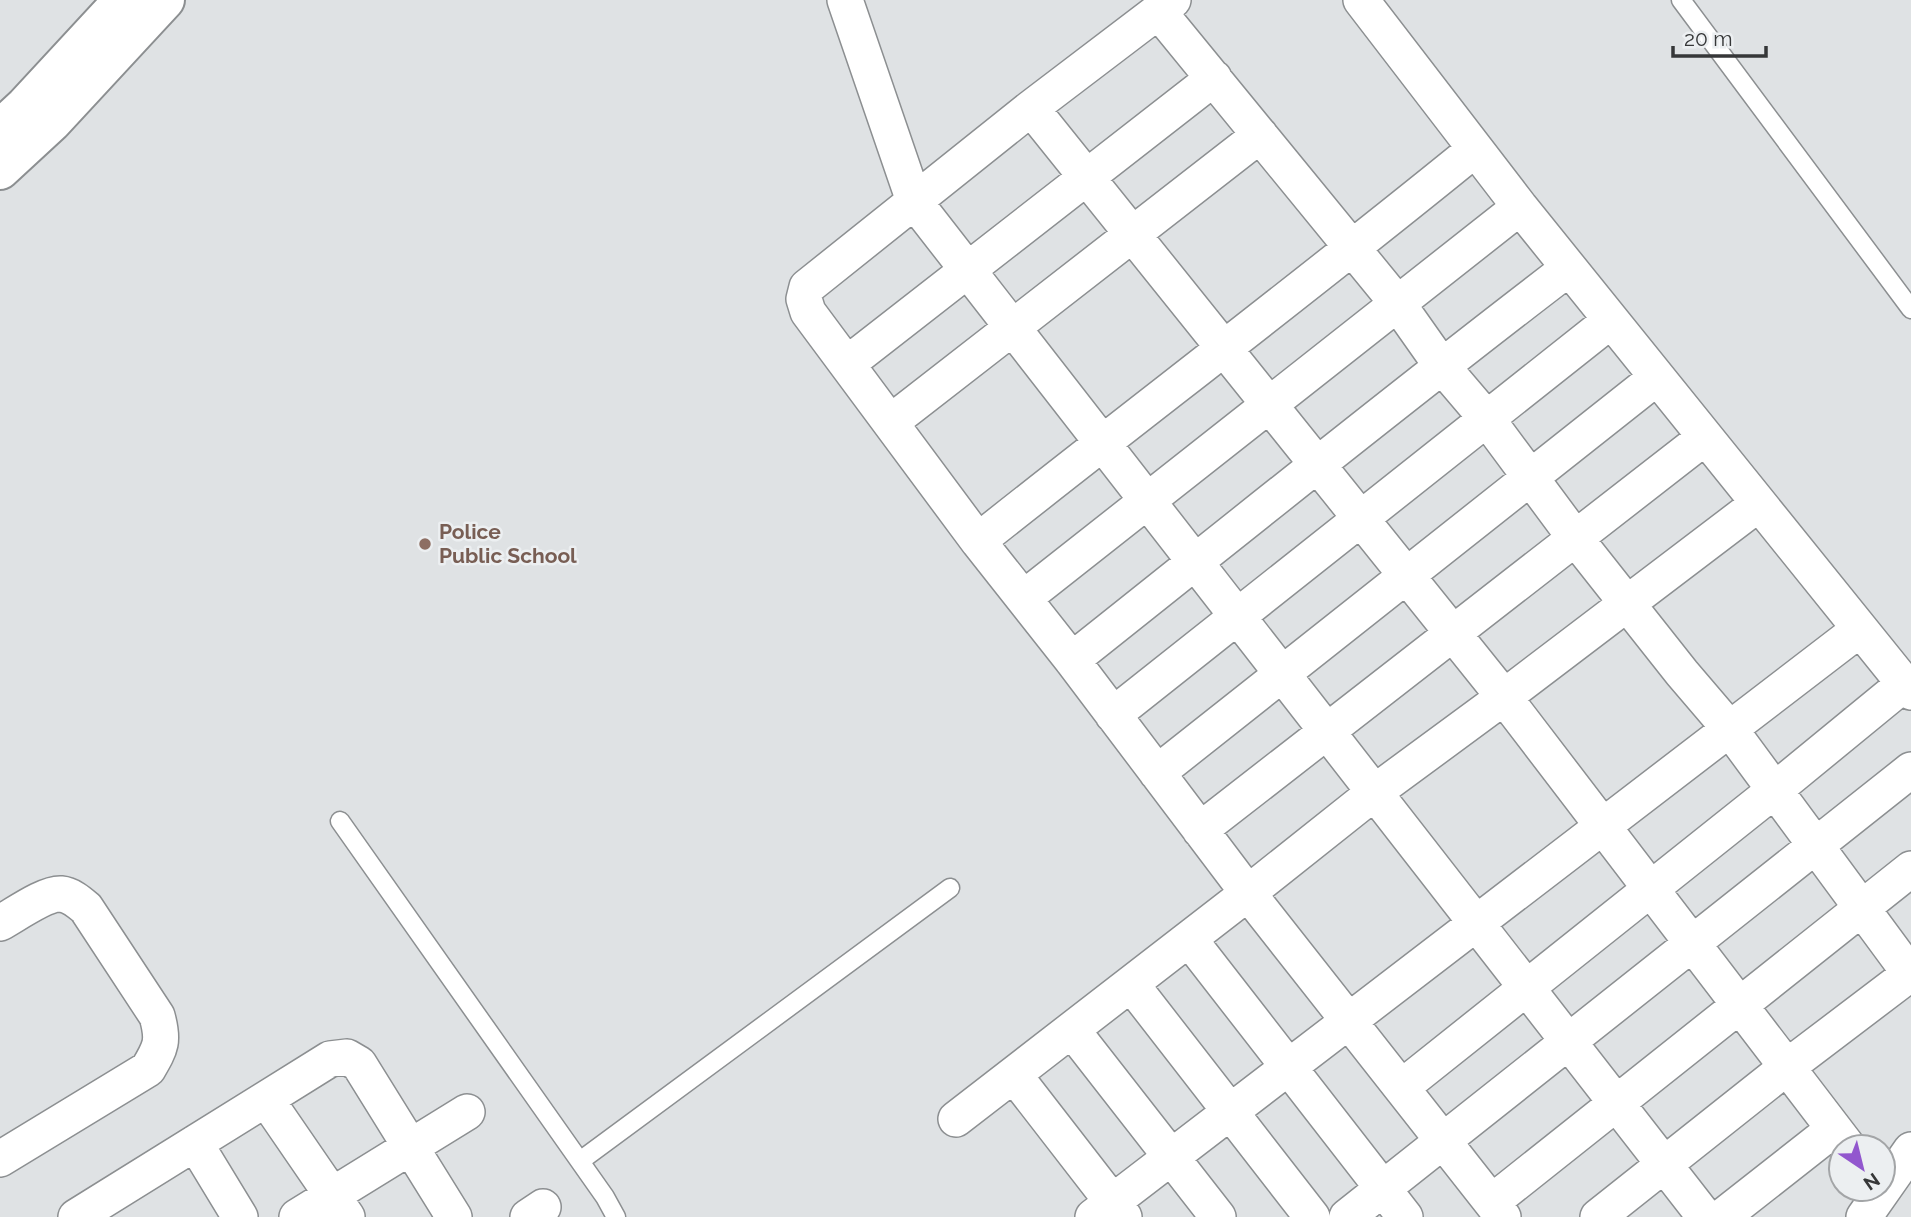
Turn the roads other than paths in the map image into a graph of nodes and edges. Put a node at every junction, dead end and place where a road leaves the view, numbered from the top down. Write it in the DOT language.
graph roads {
  1 [pos="122,0"];
  2 [pos="165,0"];
  3 [pos="845,0"];
  4 [pos="1361,0"];
  5 [pos="1681,0"];
  6 [pos="1166,6"];
  7 [pos="1214,78"];
  8 [pos="1031,108"];
  9 [pos="0,129"];
  10 [pos="1260,135"];
  11 [pos="1474,150"];
  12 [pos="0,170"];
  13 [pos="1086,176"];
  14 [pos="914,201"];
  15 [pos="1520,207"];
  16 [pos="1132,233"];
  17 [pos="1352,249"];
  18 [pos="1569,268"];
  19 [pos="967,270"];
  20 [pos="1398,304"];
  21 [pos="1911,309"];
  22 [pos="1610,321"];
  23 [pos="1013,327"];
  24 [pos="1223,347"];
  25 [pos="847,363"];
  26 [pos="1441,365"];
  27 [pos="1657,378"];
  28 [pos="1269,405"];
  29 [pos="1487,419"];
  30 [pos="891,422"];
  31 [pos="1704,438"];
  32 [pos="1102,443"];
  33 [pos="1318,466"];
  34 [pos="1531,479"];
  35 [pos="1148,501"];
  36 [pos="1758,504"];
  37 [pos="1361,518"];
  38 [pos="1576,539"];
  39 [pos="978,541"];
  40 [pos="1195,562"];
  41 [pos="1407,576"];
  42 [pos="1024,598"];
  43 [pos="1629,603"];
  44 [pos="1238,616"];
  45 [pos="1860,629"];
  46 [pos="1453,634"];
  47 [pos="1072,660"];
  48 [pos="1283,674"];
  49 [pos="1908,688"];
  50 [pos="1504,698"];
  51 [pos="1114,715"];
  52 [pos="1729,728"];
  53 [pos="1327,732"];
  54 [pos="1911,770"];
  55 [pos="1157,773"];
  56 [pos="1776,789"];
  57 [pos="1375,792"];
  58 [pos="340,821"];
  59 [pos="1602,826"];
  60 [pos="1200,830"];
  61 [pos="1817,845"];
  62 [pos="1911,869"];
  63 [pos="950,888"];
  64 [pos="1650,888"];
  65 [pos="1248,893"];
  66 [pos="1861,909"];
  67 [pos="1476,922"];
  68 [pos="0,923"];
  69 [pos="1189,939"];
  70 [pos="1693,943"];
  71 [pos="1911,974"];
  72 [pos="1130,984"];
  73 [pos="1527,987"];
  74 [pos="1740,1005"];
  75 [pos="1349,1020"];
  76 [pos="1072,1030"];
  77 [pos="1569,1042"];
  78 [pos="1288,1066"];
  79 [pos="1787,1067"];
  80 [pos="1014,1075"];
  81 [pos="1402,1087"];
  82 [pos="266,1099"];
  83 [pos="1616,1103"];
  84 [pos="467,1112"];
  85 [pos="1230,1112"];
  86 [pos="956,1119"];
  87 [pos="1837,1133"];
  88 [pos="1444,1141"];
  89 [pos="195,1143"];
  90 [pos="410,1146"];
  91 [pos="1827,1147"];
  92 [pos="1911,1150"];
  93 [pos="1171,1157"];
  94 [pos="0,1159"];
  95 [pos="580,1161"];
  96 [pos="1664,1164"];
  97 [pos="1897,1168"];
  98 [pos="1383,1189"];
  99 [pos="123,1205"];
  100 [pos="340,1206"];
  101 [pos="1498,1210"];
  102 [pos="1110,1212"];
  103 [pos="76,1217"];
  104 [pos="240,1217"];
  105 [pos="297,1217"];
  106 [pos="454,1217"];
  107 [pos="617,1217"];
  108 [pos="1218,1217"];
  109 [pos="1312,1217"];
  110 [pos="1347,1217"];
  111 [pos="1405,1217"];
  112 [pos="1598,1217"];
  113 [pos="1705,1217"];
  114 [pos="1723,1217"];
  1 -- 9 [label="main road"];
  2 -- 12 [label="main road"];
  3 -- 14 [label="street"];
  4 -- 11 [label="street"];
  5 -- 21 [label="lane"];
  6 -- 7 [label="street"];
  6 -- 8 [label="street"];
  7 -- 10 [label="street"];
  7 -- 13 [label="street"];
  8 -- 13 [label="street"];
  8 -- 14 [label="street"];
  10 -- 16 [label="street"];
  10 -- 17 [label="street"];
  11 -- 15 [label="street"];
  11 -- 17 [label="street"];
  13 -- 16 [label="street"];
  13 -- 19 [label="street"];
  14 -- 19 [label="street"];
  14 -- 25 [label="street"];
  15 -- 18 [label="street"];
  15 -- 20 [label="street"];
  16 -- 23 [label="street"];
  16 -- 24 [label="street"];
  17 -- 20 [label="street"];
  17 -- 24 [label="street"];
  18 -- 22 [label="street"];
  18 -- 26 [label="street"];
  19 -- 23 [label="street"];
  19 -- 25 [label="street"];
  20 -- 26 [label="street"];
  20 -- 28 [label="street"];
  22 -- 27 [label="street"];
  22 -- 29 [label="street"];
  23 -- 30 [label="street"];
  23 -- 32 [label="street"];
  24 -- 28 [label="street"];
  24 -- 32 [label="street"];
  25 -- 30 [label="street"];
  26 -- 29 [label="street"];
  26 -- 33 [label="street"];
  27 -- 31 [label="street"];
  27 -- 34 [label="street"];
  28 -- 33 [label="street"];
  28 -- 35 [label="street"];
  29 -- 34 [label="street"];
  29 -- 37 [label="street"];
  30 -- 39 [label="street"];
  31 -- 36 [label="street"];
  31 -- 38 [label="street"];
  32 -- 35 [label="street"];
  32 -- 39 [label="street"];
  33 -- 37 [label="street"];
  33 -- 40 [label="street"];
  34 -- 38 [label="street"];
  34 -- 41 [label="street"];
  35 -- 40 [label="street"];
  35 -- 42 [label="street"];
  36 -- 43 [label="street"];
  36 -- 45 [label="street"];
  37 -- 41 [label="street"];
  37 -- 44 [label="street"];
  38 -- 43 [label="street"];
  38 -- 46 [label="street"];
  39 -- 42 [label="street"];
  40 -- 44 [label="street"];
  40 -- 47 [label="street"];
  41 -- 46 [label="street"];
  41 -- 48 [label="street"];
  42 -- 47 [label="street"];
  43 -- 50 [label="street"];
  43 -- 52 [label="street"];
  44 -- 48 [label="street"];
  44 -- 51 [label="street"];
  45 -- 49 [label="street"];
  45 -- 52 [label="street"];
  46 -- 50 [label="street"];
  46 -- 53 [label="street"];
  47 -- 51 [label="street"];
  48 -- 53 [label="street"];
  48 -- 55 [label="street"];
  49 -- 56 [label="street"];
  50 -- 57 [label="street"];
  50 -- 59 [label="street"];
  51 -- 55 [label="street"];
  52 -- 56 [label="street"];
  52 -- 59 [label="street"];
  53 -- 57 [label="street"];
  53 -- 60 [label="street"];
  54 -- 61 [label="street"];
  55 -- 60 [label="street"];
  56 -- 61 [label="street"];
  56 -- 64 [label="street"];
  57 -- 65 [label="street"];
  57 -- 67 [label="street"];
  58 -- 95 [label="lane"];
  59 -- 64 [label="street"];
  59 -- 67 [label="street"];
  60 -- 65 [label="street"];
  61 -- 66 [label="street"];
  61 -- 70 [label="street"];
  62 -- 66 [label="street"];
  63 -- 95 [label="lane"];
  64 -- 70 [label="street"];
  64 -- 73 [label="street"];
  65 -- 69 [label="street"];
  65 -- 75 [label="street"];
  66 -- 71 [label="street"];
  66 -- 74 [label="street"];
  67 -- 73 [label="street"];
  67 -- 75 [label="street"];
  68 -- 94 [label="street"];
  69 -- 72 [label="street"];
  69 -- 78 [label="street"];
  70 -- 74 [label="street"];
  70 -- 77 [label="street"];
  71 -- 79 [label="street"];
  72 -- 76 [label="street"];
  72 -- 85 [label="street"];
  73 -- 77 [label="street"];
  73 -- 81 [label="street"];
  74 -- 79 [label="street"];
  74 -- 83 [label="street"];
  75 -- 78 [label="street"];
  75 -- 81 [label="street"];
  76 -- 80 [label="street"];
  76 -- 93 [label="street"];
  77 -- 83 [label="street"];
  77 -- 88 [label="street"];
  78 -- 85 [label="street"];
  78 -- 98 [label="street"];
  79 -- 87 [label="street"];
  79 -- 96 [label="street"];
  80 -- 86 [label="street"];
  80 -- 102 [label="street"];
  81 -- 88 [label="street"];
  82 -- 89 [label="street"];
  82 -- 90 [label="street"];
  82 -- 100 [label="street"];
  83 -- 96 [label="street"];
  83 -- 101 [label="street"];
  84 -- 90 [label="street"];
  85 -- 93 [label="street"];
  85 -- 109 [label="street"];
  88 -- 98 [label="street"];
  88 -- 101 [label="street"];
  89 -- 99 [label="street"];
  89 -- 104 [label="street"];
  90 -- 100 [label="street"];
  90 -- 106 [label="street"];
  91 -- 114 [label="street"];
  92 -- 97 [label="street"];
  93 -- 102 [label="street"];
  93 -- 108 [label="street"];
  95 -- 107 [label="lane"];
  96 -- 112 [label="street"];
  96 -- 113 [label="street"];
  98 -- 110 [label="street"];
  98 -- 111 [label="street"];
  99 -- 103 [label="street"];
  100 -- 105 [label="street"];
}
